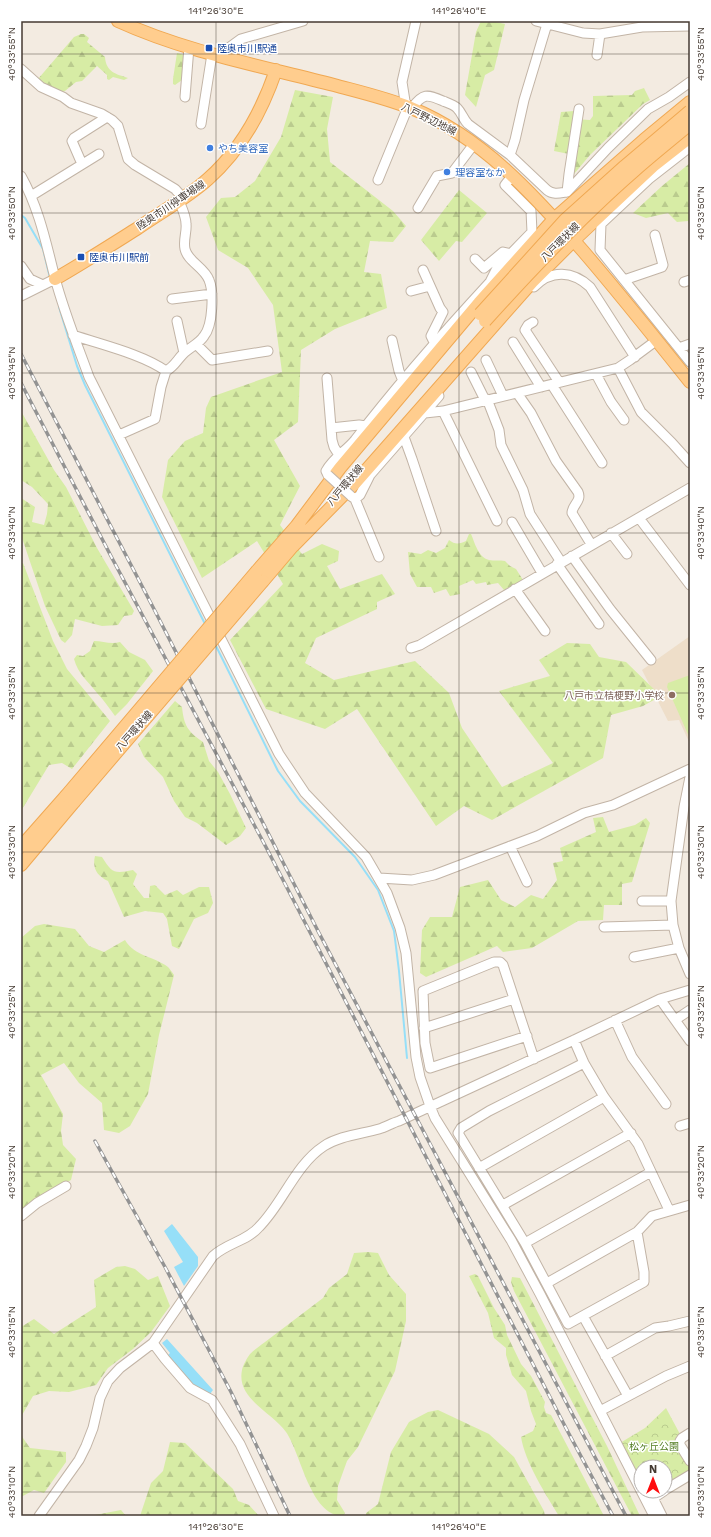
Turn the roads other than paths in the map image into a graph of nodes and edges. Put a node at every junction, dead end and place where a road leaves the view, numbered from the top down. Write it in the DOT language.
graph roads {
  1 [pos="118,21"];
  2 [pos="303,21"];
  3 [pos="416,21"];
  4 [pos="536,21"];
  5 [pos="546,24"];
  6 [pos="690,26"];
  7 [pos="600,34"];
  8 [pos="189,47"];
  9 [pos="218,55"];
  10 [pos="597,55"];
  11 [pos="21,69"];
  12 [pos="276,70"];
  13 [pos="690,82"];
  14 [pos="185,97"];
  15 [pos="690,102"];
  16 [pos="410,108"];
  17 [pos="579,109"];
  18 [pos="690,111"];
  19 [pos="107,117"];
  20 [pos="201,124"];
  21 [pos="690,124"];
  22 [pos="690,137"];
  23 [pos="474,144"];
  24 [pos="690,147"];
  25 [pos="99,154"];
  26 [pos="510,155"];
  27 [pos="82,164"];
  28 [pos="21,176"];
  29 [pos="512,176"];
  30 [pos="378,180"];
  31 [pos="568,192"];
  32 [pos="31,196"];
  33 [pos="181,199"];
  34 [pos="418,208"];
  35 [pos="555,218"];
  36 [pos="655,235"];
  37 [pos="574,240"];
  38 [pos="511,254"];
  39 [pos="475,259"];
  40 [pos="21,266"];
  41 [pos="423,270"];
  42 [pos="55,279"];
  43 [pos="624,280"];
  44 [pos="43,285"];
  45 [pos="430,286"];
  46 [pos="411,291"];
  47 [pos="212,294"];
  48 [pos="21,296"];
  49 [pos="172,299"];
  50 [pos="483,317"];
  51 [pos="177,321"];
  52 [pos="533,322"];
  53 [pos="73,335"];
  54 [pos="392,340"];
  55 [pos="657,340"];
  56 [pos="513,342"];
  57 [pos="196,344"];
  58 [pos="435,344"];
  59 [pos="690,344"];
  60 [pos="679,348"];
  61 [pos="268,351"];
  62 [pos="184,353"];
  63 [pos="635,357"];
  64 [pos="486,360"];
  65 [pos="690,362"];
  66 [pos="618,368"];
  67 [pos="166,371"];
  68 [pos="471,372"];
  69 [pos="596,374"];
  70 [pos="327,378"];
  71 [pos="403,381"];
  72 [pos="690,382"];
  73 [pos="555,383"];
  74 [pos="541,387"];
  75 [pos="517,393"];
  76 [pos="503,396"];
  77 [pos="486,400"];
  78 [pos="442,411"];
  79 [pos="425,413"];
  80 [pos="624,420"];
  81 [pos="366,426"];
  82 [pos="331,428"];
  83 [pos="119,435"];
  84 [pos="404,437"];
  85 [pos="339,455"];
  86 [pos="602,463"];
  87 [pos="690,464"];
  88 [pos="690,488"];
  89 [pos="353,498"];
  90 [pos="639,518"];
  91 [pos="497,521"];
  92 [pos="512,522"];
  93 [pos="295,528"];
  94 [pos="436,532"];
  95 [pos="611,533"];
  96 [pos="591,544"];
  97 [pos="293,546"];
  98 [pos="627,554"];
  99 [pos="572,556"];
  100 [pos="379,558"];
  101 [pos="559,563"];
  102 [pos="542,573"];
  103 [pos="260,576"];
  104 [pos="690,585"];
  105 [pos="515,589"];
  106 [pos="598,624"];
  107 [pos="545,631"];
  108 [pos="411,648"];
  109 [pos="651,660"];
  110 [pos="690,769"];
  111 [pos="690,777"];
  112 [pos="70,799"];
  113 [pos="510,846"];
  114 [pos="21,847"];
  115 [pos="21,865"];
  116 [pos="379,878"];
  117 [pos="528,882"];
  118 [pos="642,901"];
  119 [pos="671,901"];
  120 [pos="673,925"];
  121 [pos="604,927"];
  122 [pos="679,948"];
  123 [pos="634,957"];
  124 [pos="690,974"];
  125 [pos="690,990"];
  126 [pos="514,999"];
  127 [pos="660,999"];
  128 [pos="690,1010"];
  129 [pos="615,1020"];
  130 [pos="675,1020"];
  131 [pos="424,1028"];
  132 [pos="526,1036"];
  133 [pos="574,1040"];
  134 [pos="690,1041"];
  135 [pos="534,1059"];
  136 [pos="584,1063"];
  137 [pos="604,1097"];
  138 [pos="666,1104"];
  139 [pos="430,1106"];
  140 [pos="690,1123"];
  141 [pos="680,1126"];
  142 [pos="631,1133"];
  143 [pos="479,1168"];
  144 [pos="651,1172"];
  145 [pos="66,1186"];
  146 [pos="503,1205"];
  147 [pos="690,1205"];
  148 [pos="669,1210"];
  149 [pos="21,1216"];
  150 [pos="637,1232"];
  151 [pos="525,1243"];
  152 [pos="547,1283"];
  153 [pos="583,1316"];
  154 [pos="690,1321"];
  155 [pos="153,1344"];
  156 [pos="605,1356"];
  157 [pos="690,1366"];
  158 [pos="628,1396"];
  159 [pos="600,1411"];
  160 [pos="690,1433"];
  161 [pos="690,1461"];
  162 [pos="690,1475"];
  163 [pos="673,1485"];
  164 [pos="654,1499"];
  165 [pos="39,1516"];
  166 [pos="274,1516"];
  167 [pos="654,1516"];
  168 [pos="662,1516"];
  1 -- 8 [label="main road, 八戸野辺地線"];
  2 -- 9 [label="street"];
  3 -- 16 [label="street"];
  4 -- 5 [label="street"];
  5 -- 7 [label="street"];
  5 -- 26 [label="street"];
  6 -- 7 [label="street"];
  7 -- 10 [label="street"];
  8 -- 9 [label="main road, 八戸野辺地線"];
  8 -- 14 [label="street"];
  9 -- 12 [label="main road, 八戸野辺地線"];
  9 -- 20 [label="street"];
  11 -- 19 [label="street"];
  12 -- 16 [label="main road, 八戸野辺地線"];
  12 -- 33 [label="main road, 陸奥市川停車場線"];
  13 -- 31 [label="street"];
  15 -- 35 [label="main road"];
  16 -- 23 [label="main road, 八戸野辺地線"];
  16 -- 26 [label="street"];
  16 -- 30 [label="street"];
  17 -- 31 [label="street"];
  18 -- 50 [label="main road, 八戸環状線, bridge"];
  19 -- 27 [label="street"];
  19 -- 33 [label="street"];
  21 -- 50 [label="main road, 八戸環状線, bridge"];
  22 -- 37 [label="main road"];
  23 -- 29 [label="main road, 八戸野辺地線"];
  23 -- 34 [label="street"];
  24 -- 43 [label="street"];
  25 -- 27 [label="street"];
  26 -- 31 [label="street"];
  27 -- 32 [label="street"];
  28 -- 32 [label="street"];
  29 -- 35 [label="main road, 八戸野辺地線"];
  29 -- 38 [label="street"];
  32 -- 42 [label="street"];
  33 -- 42 [label="main road, 陸奥市川停車場線"];
  33 -- 47 [label="street"];
  35 -- 37 [label="main road, 八戸野辺地線"];
  35 -- 93 [label="main road"];
  36 -- 43 [label="street"];
  37 -- 55 [label="main road, 八戸野辺地線"];
  37 -- 97 [label="main road"];
  38 -- 39 [label="street"];
  38 -- 58 [label="street"];
  40 -- 44 [label="street"];
  41 -- 45 [label="street"];
  42 -- 44 [label="street, 陸奥市川停車場線"];
  42 -- 53 [label="street"];
  43 -- 60 [label="street"];
  44 -- 48 [label="street, 陸奥市川停車場線"];
  45 -- 46 [label="street"];
  45 -- 58 [label="street"];
  47 -- 49 [label="street"];
  47 -- 57 [label="street"];
  50 -- 93 [label="main road, 八戸環状線"];
  50 -- 97 [label="main road, 八戸環状線"];
  51 -- 62 [label="street"];
  52 -- 73 [label="street"];
  53 -- 67 [label="street"];
  53 -- 83 [label="street"];
  54 -- 71 [label="street"];
  55 -- 63 [label="street"];
  55 -- 72 [label="main road, 八戸野辺地線"];
  56 -- 74 [label="street"];
  57 -- 61 [label="street"];
  57 -- 62 [label="street"];
  58 -- 71 [label="street"];
  59 -- 60 [label="street"];
  60 -- 65 [label="street"];
  62 -- 67 [label="street"];
  63 -- 66 [label="street"];
  63 -- 79 [label="street"];
  64 -- 76 [label="street"];
  66 -- 69 [label="street"];
  66 -- 87 [label="street"];
  67 -- 83 [label="street"];
  68 -- 77 [label="street"];
  69 -- 73 [label="street"];
  69 -- 80 [label="street"];
  70 -- 82 [label="street"];
  71 -- 81 [label="street"];
  73 -- 74 [label="street"];
  73 -- 86 [label="street"];
  74 -- 75 [label="street"];
  75 -- 76 [label="street"];
  75 -- 96 [label="street"];
  76 -- 77 [label="street"];
  77 -- 78 [label="street"];
  77 -- 101 [label="street"];
  78 -- 79 [label="street"];
  78 -- 91 [label="street"];
  79 -- 84 [label="street"];
  81 -- 82 [label="street"];
  81 -- 85 [label="street"];
  82 -- 85 [label="street"];
  83 -- 116 [label="street"];
  84 -- 89 [label="street"];
  84 -- 94 [label="street"];
  85 -- 89 [label="street, bridge"];
  88 -- 90 [label="street"];
  89 -- 100 [label="street"];
  90 -- 95 [label="street"];
  90 -- 104 [label="street"];
  92 -- 102 [label="street"];
  93 -- 103 [label="main road, 八戸環状線"];
  95 -- 96 [label="street"];
  95 -- 98 [label="street"];
  96 -- 99 [label="street"];
  97 -- 103 [label="main road, 八戸環状線"];
  99 -- 101 [label="street"];
  99 -- 109 [label="street"];
  101 -- 102 [label="street"];
  101 -- 106 [label="street"];
  102 -- 105 [label="street"];
  103 -- 112 [label="main road, 八戸環状線, bridge"];
  105 -- 107 [label="street"];
  105 -- 108 [label="street"];
  110 -- 113 [label="street"];
  111 -- 119 [label="street"];
  112 -- 114 [label="main road, 八戸環状線"];
  112 -- 115 [label="main road, 八戸環状線"];
  113 -- 116 [label="street"];
  113 -- 117 [label="street"];
  116 -- 139 [label="street"];
  118 -- 119 [label="street"];
  119 -- 120 [label="street"];
  120 -- 121 [label="street"];
  120 -- 122 [label="street"];
  122 -- 123 [label="street"];
  122 -- 124 [label="street"];
  125 -- 127 [label="street"];
  126 -- 131 [label="street"];
  126 -- 131 [label="street"];
  126 -- 132 [label="street"];
  127 -- 129 [label="street"];
  127 -- 130 [label="street"];
  128 -- 130 [label="street"];
  129 -- 133 [label="street"];
  129 -- 138 [label="street"];
  130 -- 134 [label="street"];
  131 -- 132 [label="street"];
  132 -- 135 [label="street"];
  133 -- 135 [label="street"];
  133 -- 136 [label="street"];
  135 -- 139 [label="street"];
  136 -- 137 [label="street"];
  136 -- 143 [label="street"];
  137 -- 142 [label="street"];
  137 -- 143 [label="street"];
  139 -- 155 [label="street"];
  139 -- 159 [label="street"];
  140 -- 141 [label="street"];
  142 -- 144 [label="street"];
  142 -- 146 [label="street"];
  143 -- 146 [label="street"];
  144 -- 148 [label="street"];
  144 -- 151 [label="street"];
  145 -- 149 [label="street"];
  146 -- 151 [label="street"];
  147 -- 148 [label="street"];
  148 -- 150 [label="street"];
  150 -- 152 [label="street"];
  150 -- 153 [label="street"];
  151 -- 152 [label="street"];
  152 -- 153 [label="street"];
  153 -- 156 [label="street"];
  154 -- 156 [label="street"];
  155 -- 165 [label="street"];
  155 -- 166 [label="street"];
  156 -- 158 [label="street"];
  157 -- 158 [label="street"];
  158 -- 159 [label="street"];
  159 -- 167 [label="street"];
  160 -- 161 [label="street"];
  162 -- 163 [label="street"];
  164 -- 168 [label="street"];
}
